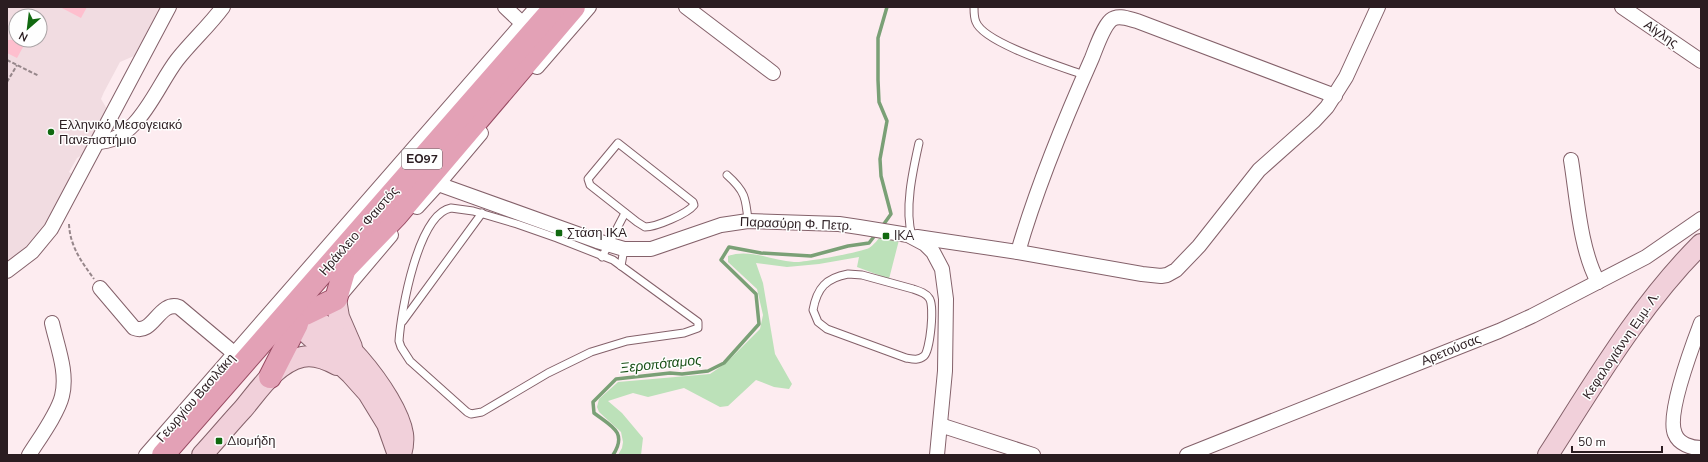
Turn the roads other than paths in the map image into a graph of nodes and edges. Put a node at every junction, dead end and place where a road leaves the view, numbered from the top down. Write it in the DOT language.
graph roads {
  1 [pos="169,7"];
  2 [pos="223,7"];
  3 [pos="505,7"];
  4 [pos="555,7"];
  5 [pos="574,7"];
  6 [pos="589,7"];
  7 [pos="686,7"];
  8 [pos="974,7"];
  9 [pos="1378,7"];
  10 [pos="1622,7"];
  11 [pos="534,13"];
  12 [pos="1701,60"];
  13 [pos="773,73"];
  14 [pos="1084,75"];
  15 [pos="1335,96"];
  16 [pos="503,106"];
  17 [pos="475,124"];
  18 [pos="97,142"];
  19 [pos="918,143"];
  20 [pos="1571,160"];
  21 [pos="727,175"];
  22 [pos="438,184"];
  23 [pos="482,213"];
  24 [pos="625,213"];
  25 [pos="1701,219"];
  26 [pos="748,221"];
  27 [pos="910,236"];
  28 [pos="1701,244"];
  29 [pos="624,249"];
  30 [pos="324,251"];
  31 [pos="605,251"];
  32 [pos="1018,252"];
  33 [pos="620,266"];
  34 [pos="345,268"];
  35 [pos="7,271"];
  36 [pos="1598,282"];
  37 [pos="100,288"];
  38 [pos="307,290"];
  39 [pos="336,299"];
  40 [pos="299,321"];
  41 [pos="52,323"];
  42 [pos="402,323"];
  43 [pos="1701,323"];
  44 [pos="930,330"];
  45 [pos="948,335"];
  46 [pos="240,347"];
  47 [pos="355,354"];
  48 [pos="351,374"];
  49 [pos="270,377"];
  50 [pos="940,425"];
  51 [pos="1701,448"];
  52 [pos="206,454"];
  53 [pos="29,455"];
  54 [pos="146,455"];
  55 [pos="163,455"];
  56 [pos="183,455"];
  57 [pos="399,455"];
  58 [pos="937,455"];
  59 [pos="1033,455"];
  60 [pos="1187,455"];
  61 [pos="1548,455"];
  1 -- 18 [label="street"];
  2 -- 18 [label="street"];
  3 -- 11 [label="street"];
  4 -- 38 [label="main road, Ηράκλειο - Φαιστός / ΕΟ97"];
  5 -- 17 [label="main road, Ηράκλειο - Φαιστός / ΕΟ97"];
  6 -- 16 [label="street"];
  7 -- 13 [label="street"];
  8 -- 14 [label="lane"];
  9 -- 15 [label="street"];
  10 -- 12 [label="street, Αίγλης"];
  11 -- 30 [label="street, Γεωργίου Βασιλάκη"];
  14 -- 15 [label="street"];
  14 -- 32 [label="street"];
  15 -- 32 [label="street"];
  16 -- 17 [label="main road"];
  16 -- 22 [label="street"];
  17 -- 34 [label="main road, Ηράκλειο - Φαιστός / ΕΟ97"];
  18 -- 35 [label="street"];
  19 -- 27 [label="lane"];
  20 -- 36 [label="street"];
  21 -- 26 [label="lane"];
  22 -- 31 [label="street, Παρασύρη Φ. Πετρ."];
  22 -- 39 [label="street"];
  23 -- 31 [label="lane"];
  23 -- 42 [label="lane"];
  23 -- 42 [label="lane"];
  24 -- 24 [label="lane"];
  24 -- 31 [label="lane"];
  25 -- 36 [label="street, Αρετούσας"];
  26 -- 27 [label="street, Παρασύρη Φ. Πετρ."];
  26 -- 29 [label="street, Παρασύρη Φ. Πετρ."];
  27 -- 32 [label="street"];
  27 -- 45 [label="street, Παρασύρη Φ. Πετρ."];
  28 -- 61 [label="main road, Κεφαλογιάννη Εμμ. Λ."];
  29 -- 31 [label="street, Παρασύρη Φ. Πετρ."];
  29 -- 33 [label="lane"];
  30 -- 38 [label="main road"];
  30 -- 46 [label="street, Γεωργίου Βασιλάκη"];
  31 -- 33 [label="lane"];
  33 -- 42 [label="lane"];
  34 -- 39 [label="main road"];
  34 -- 40 [label="main road, Ηράκλειο - Φαιστός / ΕΟ97"];
  36 -- 60 [label="street, Αρετούσας"];
  37 -- 46 [label="street"];
  38 -- 40 [label="main road, Ηράκλειο - Φαιστός / ΕΟ97"];
  39 -- 40 [label="main road"];
  39 -- 47 [label="main road"];
  40 -- 46 [label="main road"];
  40 -- 47 [label="main road"];
  40 -- 48 [label="main road"];
  40 -- 49 [label="main road"];
  40 -- 55 [label="main road, Ηράκλειο - Φαιστός / ΕΟ97"];
  40 -- 56 [label="main road, Ηράκλειο - Φαιστός / ΕΟ97"];
  41 -- 53 [label="street"];
  43 -- 51 [label="street"];
  44 -- 44 [label="lane"];
  44 -- 45 [label="lane"];
  45 -- 50 [label="street, Παρασύρη Φ. Πετρ."];
  46 -- 54 [label="street, Γεωργίου Βασιλάκη"];
  47 -- 57 [label="main road"];
  48 -- 49 [label="main road"];
  48 -- 57 [label="main road"];
  49 -- 52 [label="main road"];
  50 -- 58 [label="street, Παρασύρη Φ. Πετρ."];
  50 -- 59 [label="street"];
}
